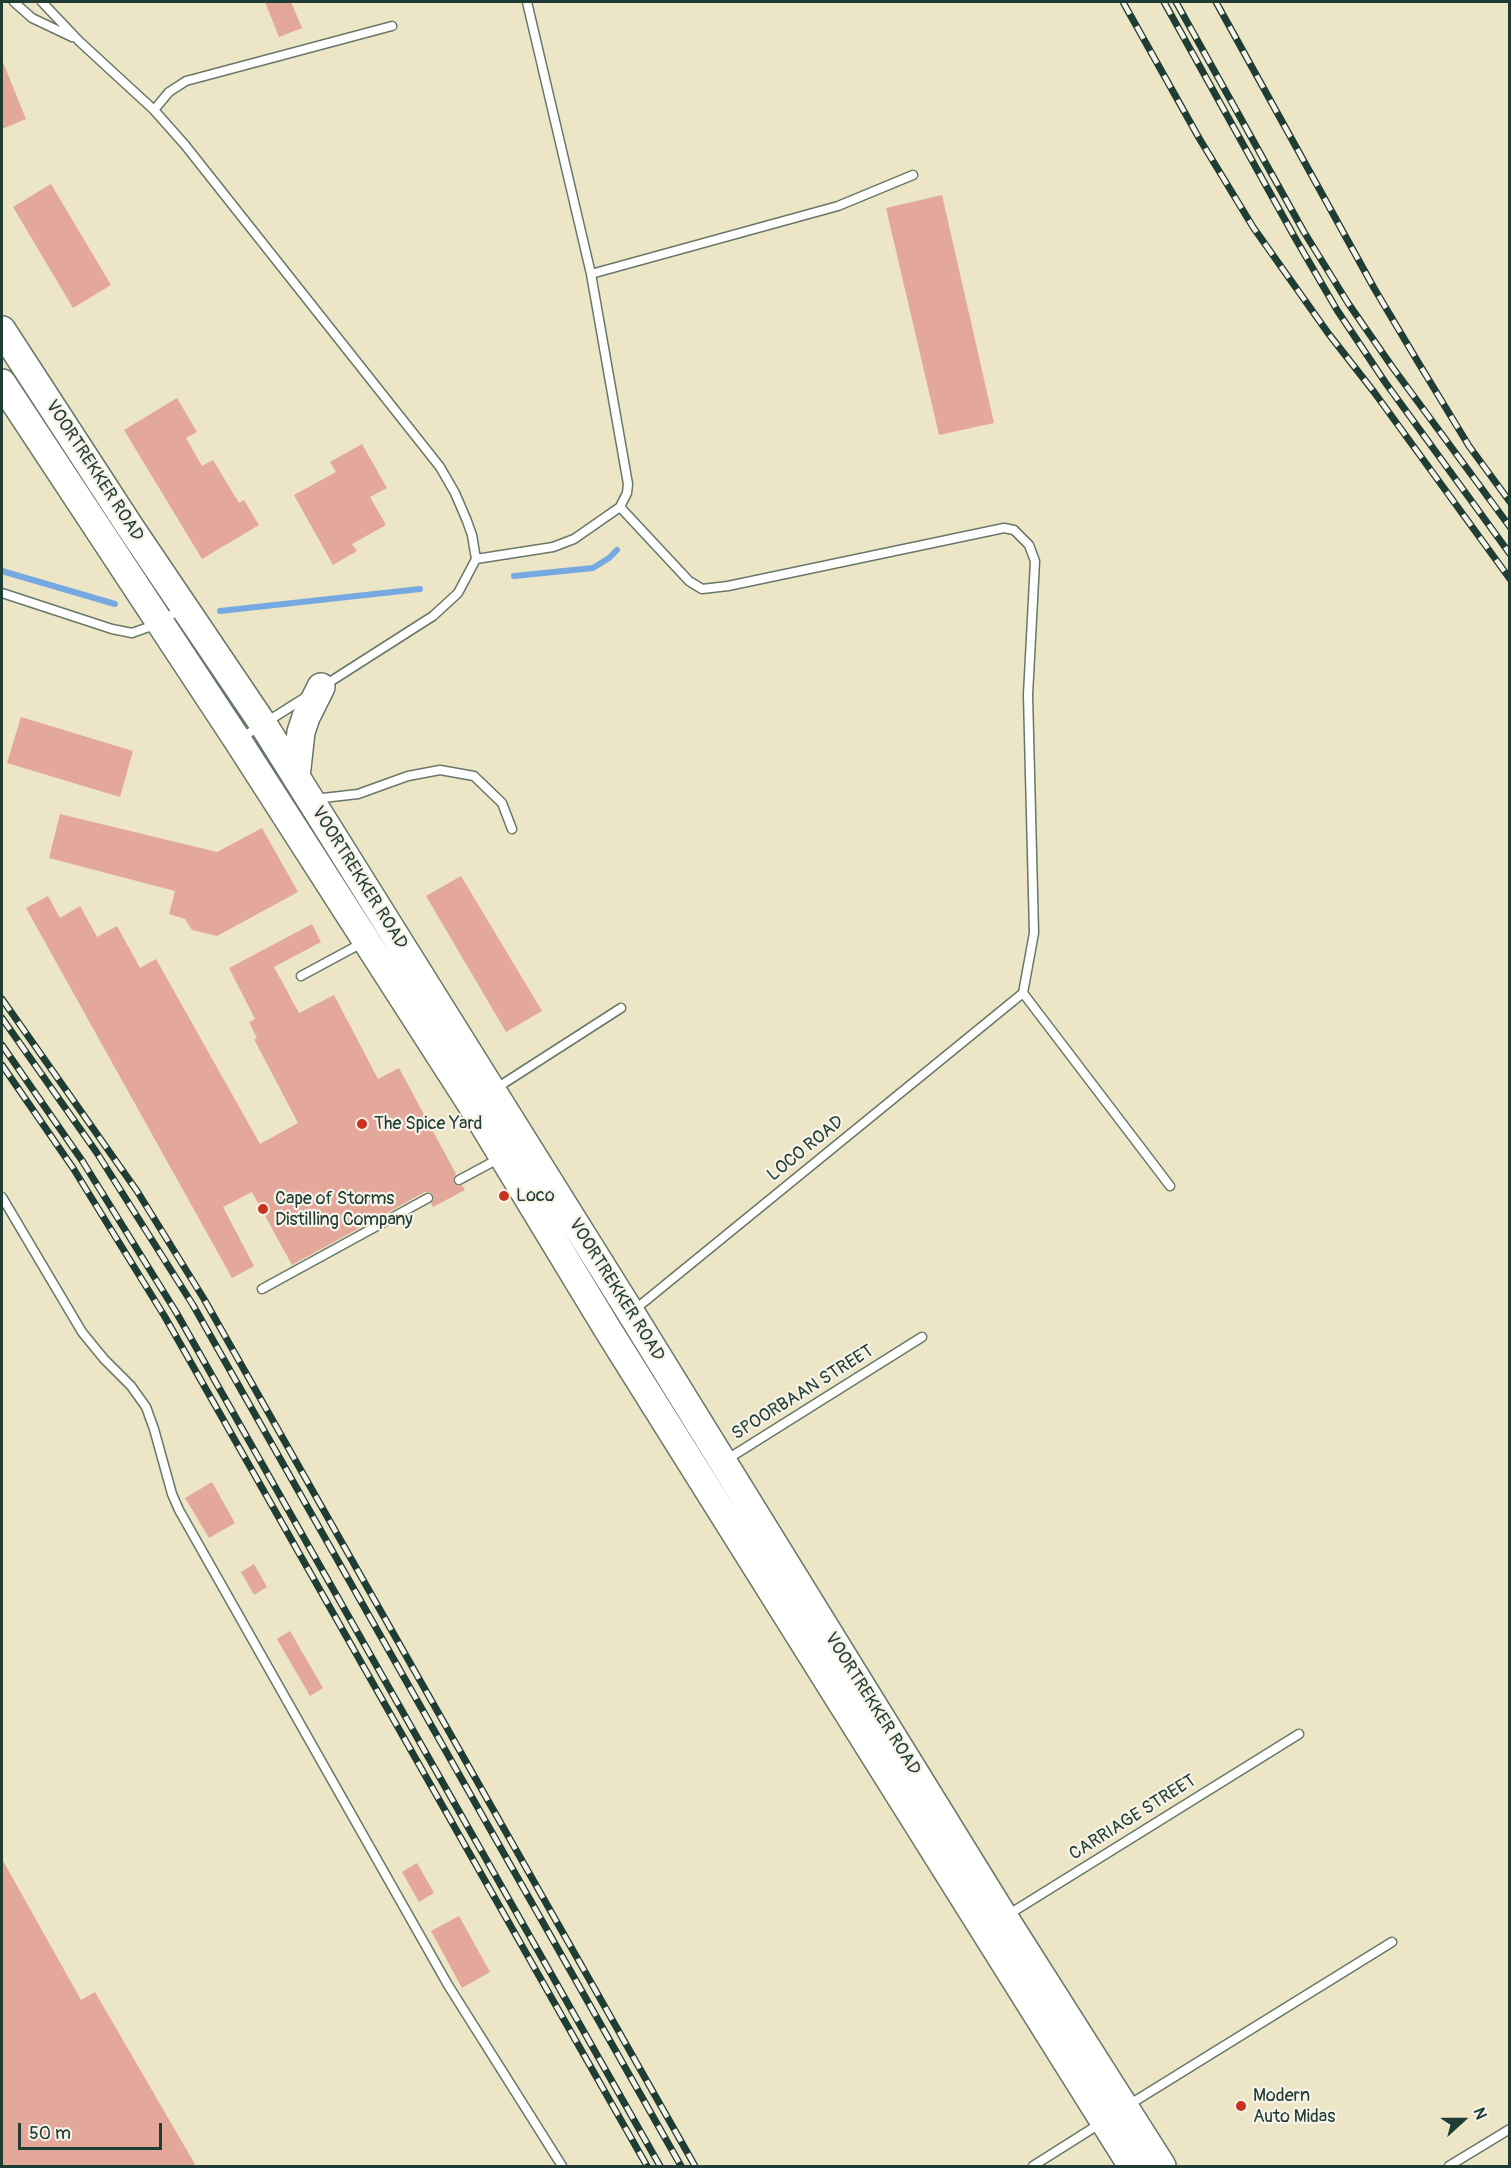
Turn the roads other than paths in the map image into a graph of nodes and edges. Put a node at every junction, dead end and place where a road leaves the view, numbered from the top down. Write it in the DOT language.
graph roads {
  1 [pos="14,2"];
  2 [pos="42,2"];
  3 [pos="527,2"];
  4 [pos="392,26"];
  5 [pos="79,41"];
  6 [pos="154,110"];
  7 [pos="913,174"];
  8 [pos="591,274"];
  9 [pos="2,330"];
  10 [pos="2,383"];
  11 [pos="620,507"];
  12 [pos="476,558"];
  13 [pos="2,592"];
  14 [pos="184,606"];
  15 [pos="160,622"];
  16 [pos="321,687"];
  17 [pos="263,724"];
  18 [pos="238,741"];
  19 [pos="296,777"];
  20 [pos="310,800"];
  21 [pos="512,829"];
  22 [pos="389,927"];
  23 [pos="366,940"];
  24 [pos="301,976"];
  25 [pos="1023,993"];
  26 [pos="621,1008"];
  27 [pos="481,1097"];
  28 [pos="503,1156"];
  29 [pos="459,1180"];
  30 [pos="1170,1186"];
  31 [pos="2,1197"];
  32 [pos="428,1198"];
  33 [pos="262,1289"];
  34 [pos="620,1321"];
  35 [pos="922,1337"];
  36 [pos="712,1469"];
  37 [pos="1299,1734"];
  38 [pos="994,1923"];
  39 [pos="1392,1942"];
  40 [pos="1114,2114"];
  41 [pos="1509,2129"];
  42 [pos="562,2166"];
  43 [pos="1034,2166"];
  44 [pos="1132,2166"];
  45 [pos="1162,2166"];
  46 [pos="1449,2166"];
  1 -- 5 [label="lane"];
  2 -- 5 [label="lane"];
  3 -- 8 [label="lane"];
  4 -- 6 [label="lane"];
  5 -- 6 [label="lane"];
  6 -- 12 [label="lane"];
  7 -- 8 [label="lane"];
  8 -- 11 [label="lane"];
  9 -- 14 [label="main road, VOORTREKKER ROAD"];
  10 -- 15 [label="main road, VOORTREKKER ROAD"];
  11 -- 12 [label="lane"];
  11 -- 25 [label="lane"];
  12 -- 16 [label="lane"];
  13 -- 15 [label="lane"];
  14 -- 15 [label="lane"];
  14 -- 17 [label="main road, VOORTREKKER ROAD"];
  15 -- 18 [label="main road, VOORTREKKER ROAD"];
  16 -- 17 [label="lane"];
  16 -- 19 [label="main road"];
  17 -- 18 [label="lane"];
  17 -- 19 [label="main road, VOORTREKKER ROAD"];
  18 -- 23 [label="main road, VOORTREKKER ROAD"];
  19 -- 20 [label="main road, VOORTREKKER ROAD"];
  20 -- 21 [label="lane"];
  20 -- 22 [label="main road, VOORTREKKER ROAD"];
  22 -- 23 [label="main road"];
  22 -- 27 [label="main road, VOORTREKKER ROAD"];
  23 -- 24 [label="lane"];
  23 -- 27 [label="main road, VOORTREKKER ROAD"];
  25 -- 30 [label="lane"];
  25 -- 34 [label="lane, LOCO ROAD"];
  26 -- 27 [label="lane"];
  27 -- 28 [label="main road, VOORTREKKER ROAD"];
  27 -- 34 [label="main road, VOORTREKKER ROAD"];
  28 -- 29 [label="lane"];
  28 -- 34 [label="main road, VOORTREKKER ROAD"];
  31 -- 42 [label="lane"];
  32 -- 33 [label="lane"];
  34 -- 36 [label="main road, VOORTREKKER ROAD"];
  35 -- 36 [label="lane, SPOORBAAN STREET"];
  36 -- 38 [label="main road, VOORTREKKER ROAD"];
  37 -- 38 [label="lane, CARRIAGE STREET"];
  38 -- 40 [label="main road, VOORTREKKER ROAD"];
  39 -- 40 [label="lane"];
  40 -- 43 [label="lane"];
  40 -- 44 [label="main road, VOORTREKKER ROAD"];
  40 -- 45 [label="main road, VOORTREKKER ROAD"];
  41 -- 46 [label="lane"];
}
